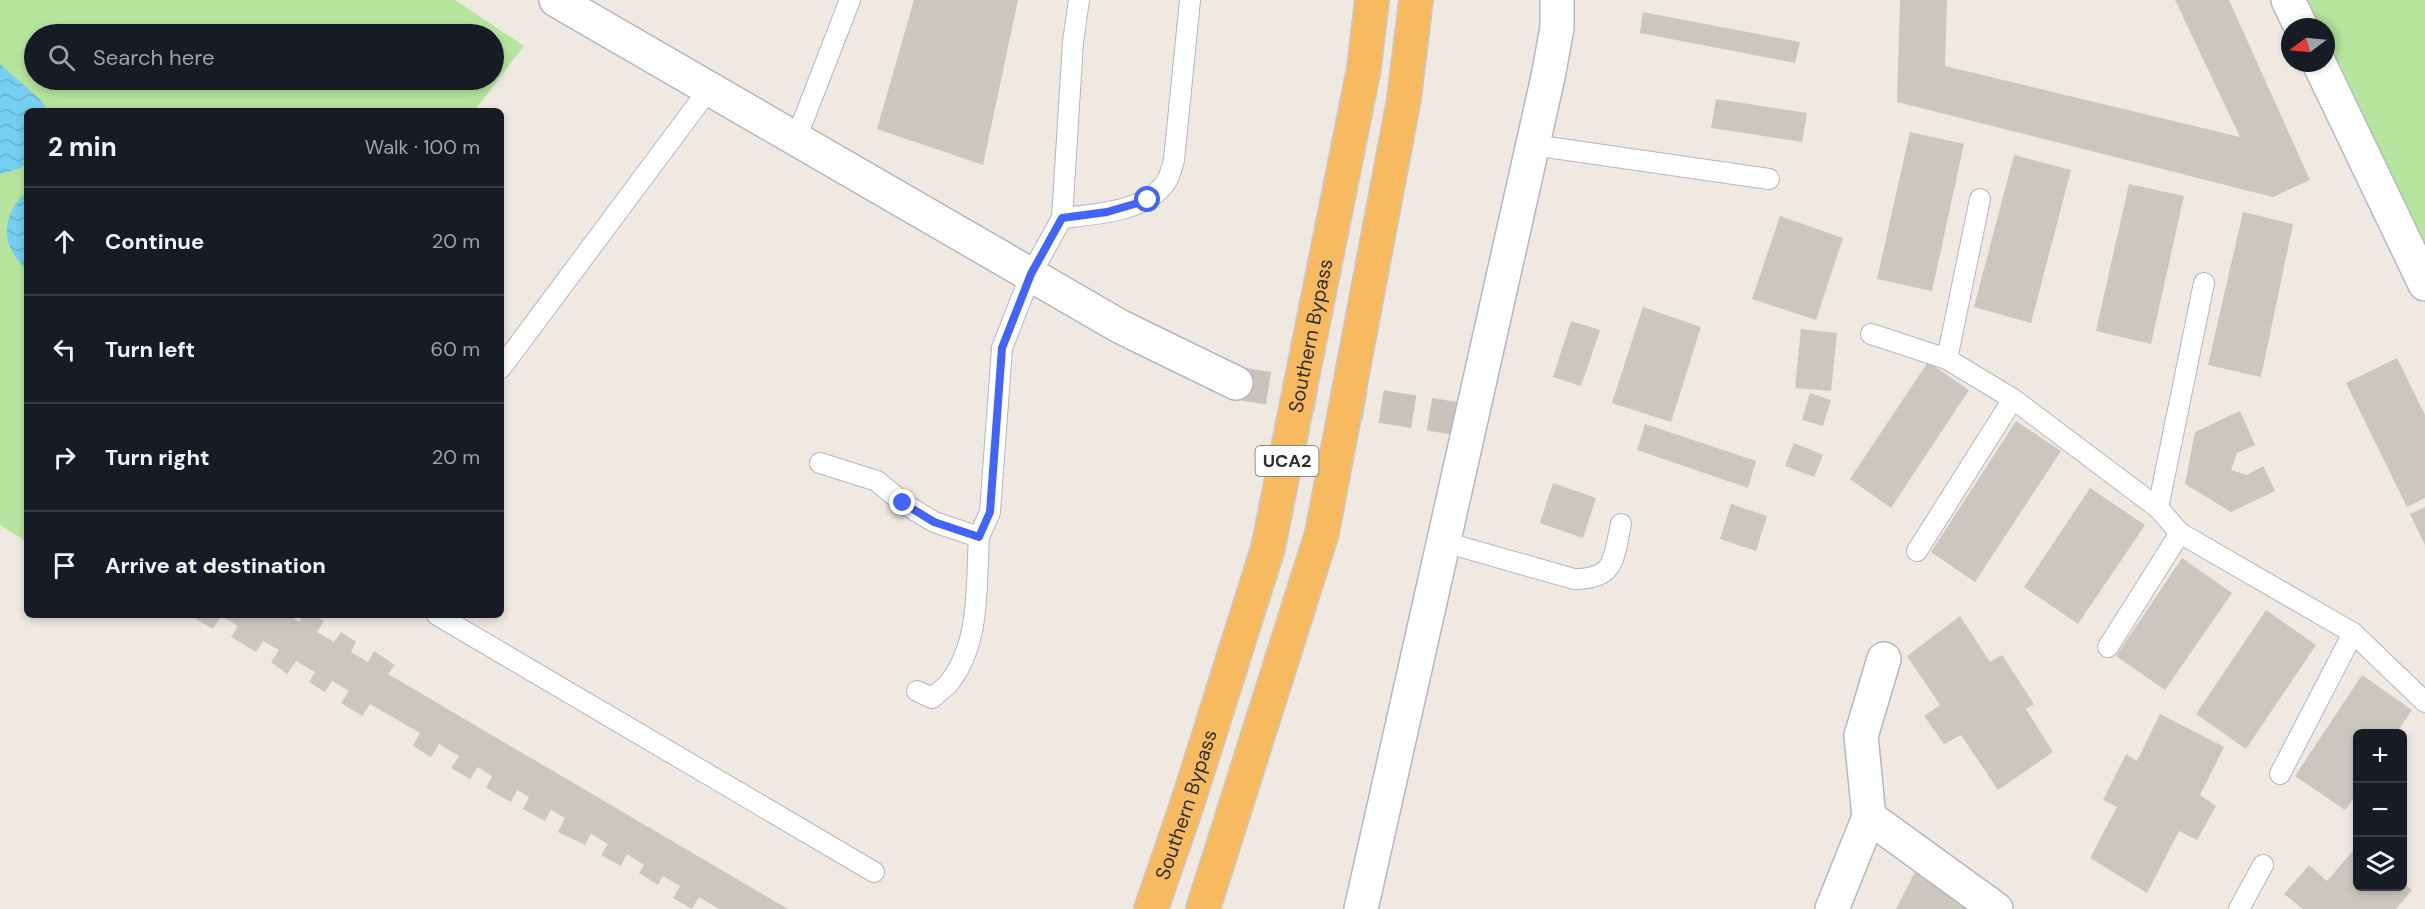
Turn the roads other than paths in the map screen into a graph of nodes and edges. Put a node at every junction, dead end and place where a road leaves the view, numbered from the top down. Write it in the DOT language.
graph roads {
  1 [pos="556,0"];
  2 [pos="850,0"];
  3 [pos="1079,0"];
  4 [pos="1190,0"];
  5 [pos="1372,0"];
  6 [pos="1416,0"];
  7 [pos="1557,0"];
  8 [pos="2288,0"];
  9 [pos="2297,18"];
  10 [pos="2323,72"];
  11 [pos="709,89"];
  12 [pos="796,139"];
  13 [pos="1533,145"];
  14 [pos="1769,180"];
  15 [pos="1980,199"];
  16 [pos="1062,218"];
  17 [pos="1031,274"];
  18 [pos="2204,283"];
  19 [pos="2425,284"];
  20 [pos="1871,334"];
  21 [pos="1947,359"];
  22 [pos="504,364"];
  23 [pos="1236,383"];
  24 [pos="2013,399"];
  25 [pos="820,463"];
  26 [pos="2158,508"];
  27 [pos="1621,524"];
  28 [pos="2180,533"];
  29 [pos="979,537"];
  30 [pos="1444,543"];
  31 [pos="1917,551"];
  32 [pos="442,618"];
  33 [pos="2353,633"];
  34 [pos="2108,647"];
  35 [pos="1884,659"];
  36 [pos="917,691"];
  37 [pos="2425,702"];
  38 [pos="2280,774"];
  39 [pos="1869,817"];
  40 [pos="2263,865"];
  41 [pos="874,872"];
  42 [pos="1151,909"];
  43 [pos="1203,909"];
  44 [pos="1361,909"];
  45 [pos="1832,909"];
  46 [pos="1996,909"];
  47 [pos="2239,909"];
  1 -- 11 [label="street"];
  2 -- 12 [label="lane"];
  3 -- 16 [label="lane"];
  4 -- 16 [label="lane"];
  5 -- 42 [label="highway, Southern Bypass / UCA2"];
  6 -- 43 [label="highway, UCA2"];
  7 -- 13 [label="street"];
  8 -- 9 [label="street"];
  10 -- 19 [label="street"];
  11 -- 12 [label="street"];
  11 -- 22 [label="lane"];
  12 -- 17 [label="street"];
  13 -- 14 [label="lane"];
  13 -- 30 [label="street"];
  15 -- 21 [label="lane"];
  16 -- 17 [label="lane"];
  17 -- 23 [label="street"];
  17 -- 29 [label="lane"];
  18 -- 26 [label="lane"];
  20 -- 21 [label="lane"];
  21 -- 24 [label="lane"];
  24 -- 26 [label="lane"];
  24 -- 31 [label="lane"];
  25 -- 29 [label="lane"];
  26 -- 28 [label="lane"];
  27 -- 30 [label="lane"];
  28 -- 33 [label="lane"];
  28 -- 34 [label="lane"];
  29 -- 36 [label="lane"];
  30 -- 44 [label="street"];
  32 -- 41 [label="lane"];
  33 -- 37 [label="lane"];
  33 -- 38 [label="lane"];
  35 -- 39 [label="street"];
  39 -- 45 [label="street"];
  39 -- 46 [label="street"];
  40 -- 47 [label="lane"];
}
